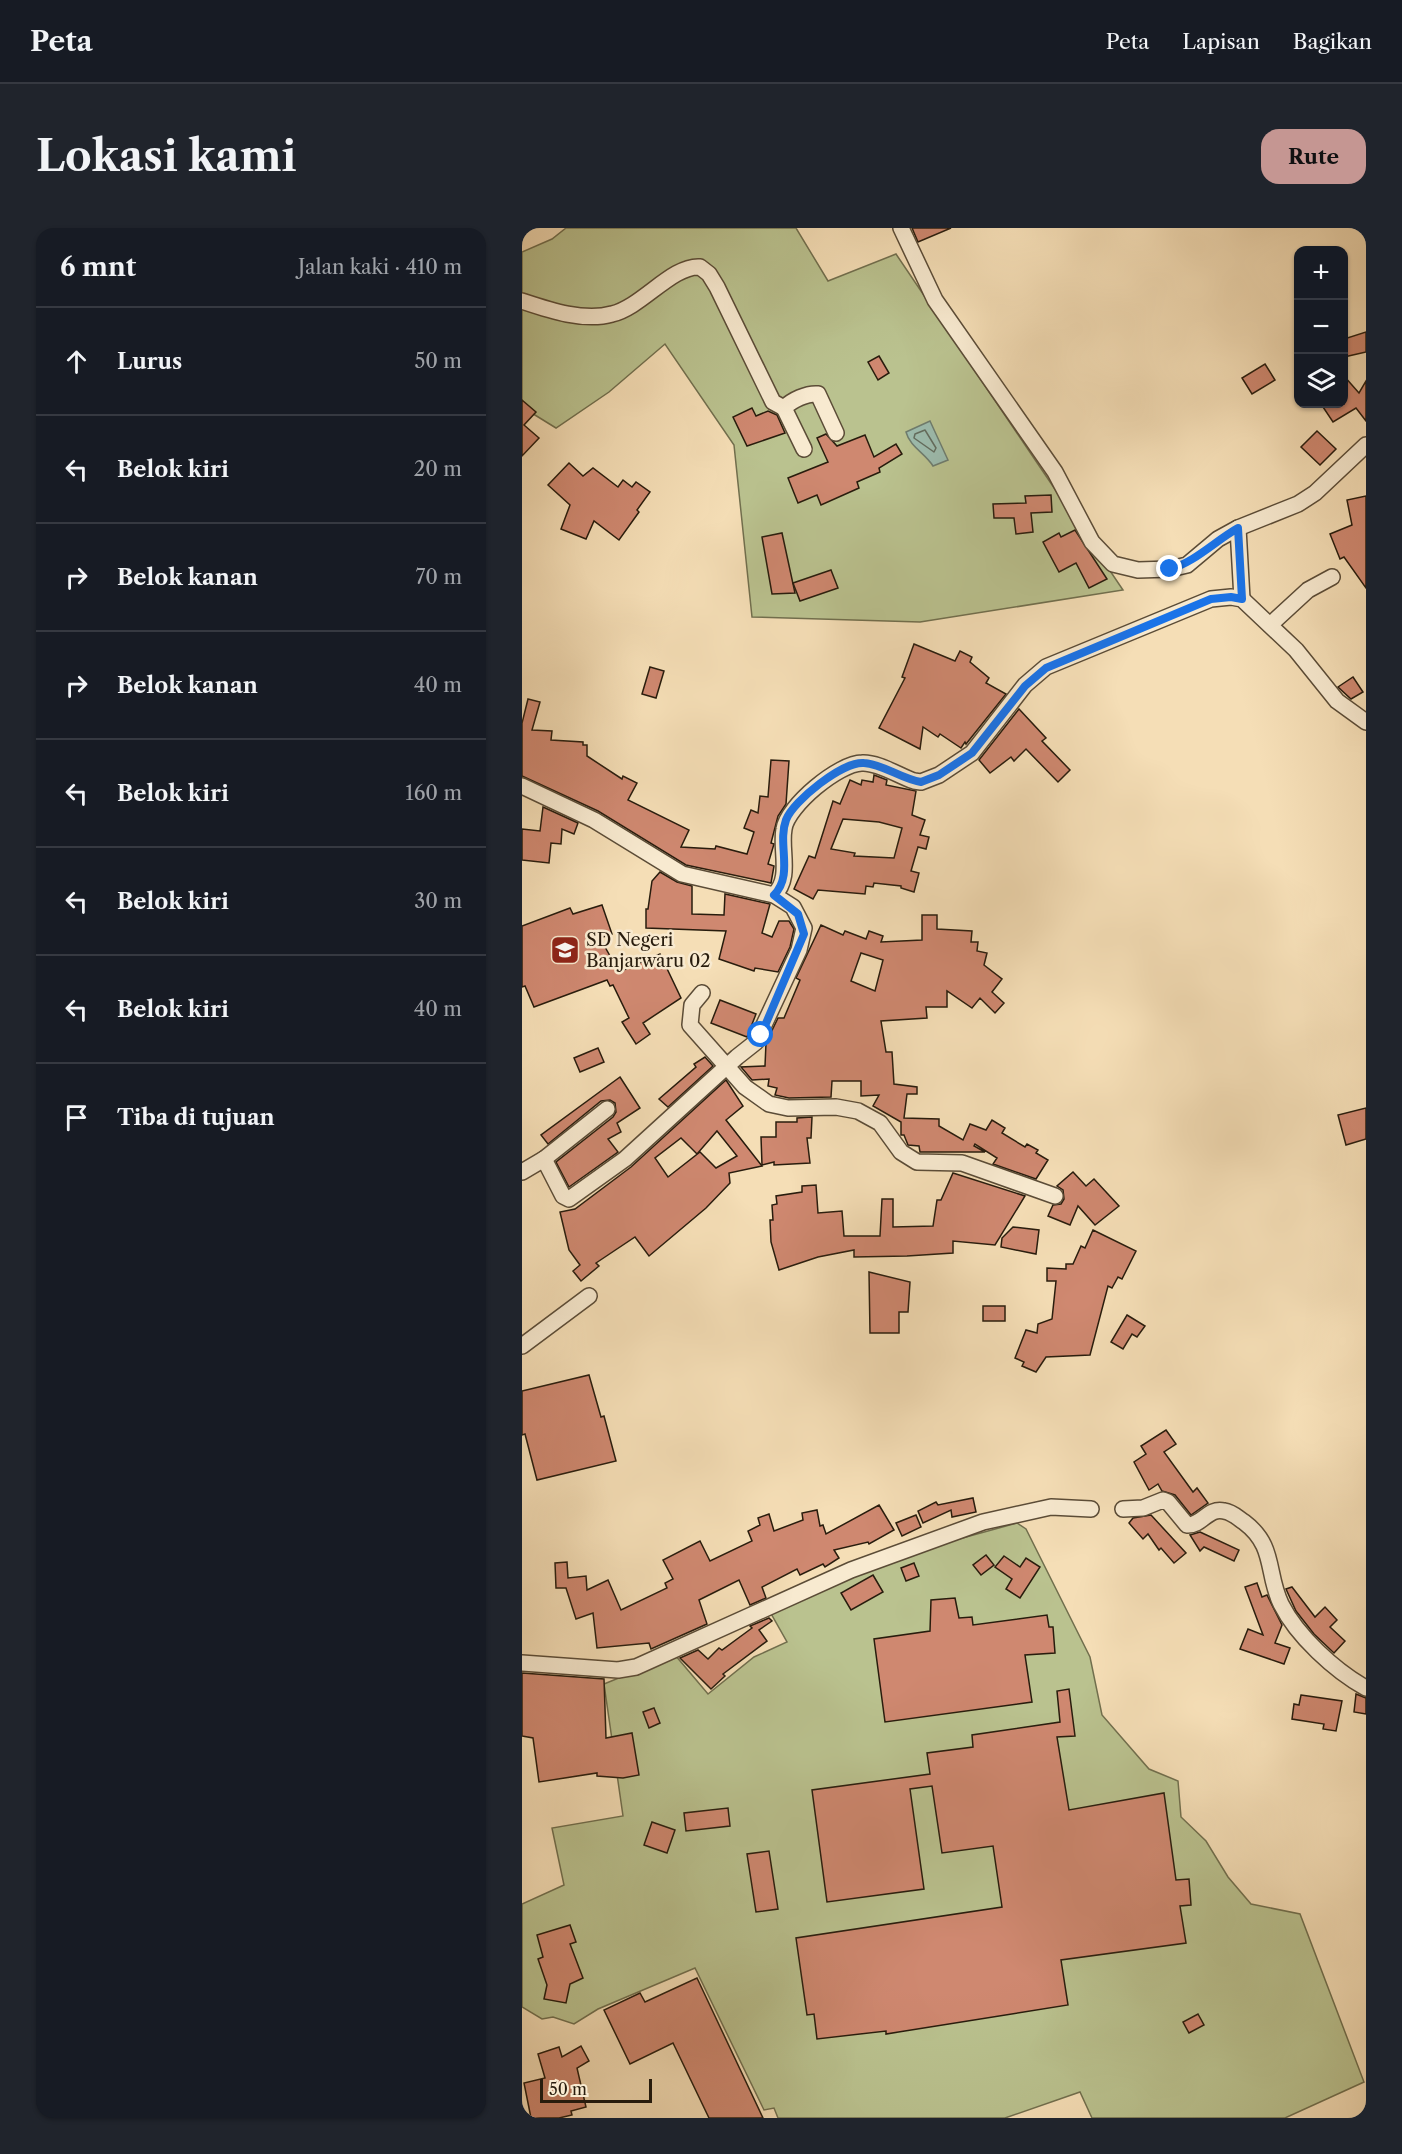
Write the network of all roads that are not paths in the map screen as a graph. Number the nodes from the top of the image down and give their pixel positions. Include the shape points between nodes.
1 (901, 228) edge
2 (522, 301) edge
3 (784, 408) junction
4 (836, 433) dead end
5 (1366, 445) edge
6 (804, 449) dead end
7 (1238, 528) junction
8 (1332, 577) dead end
9 (1242, 599) junction
10 (1270, 625) junction
11 (1366, 722) edge
12 (522, 786) edge
13 (774, 895) junction
14 (702, 993) dead end
15 (726, 1068) junction
16 (607, 1109) dead end
17 (544, 1159) junction
18 (522, 1172) edge
19 (1055, 1196) dead end
20 (589, 1296) dead end
21 (522, 1346) edge
22 (1092, 1509) dead end
23 (1123, 1509) dead end
24 (522, 1663) edge
25 (1366, 1688) edge

1 - 7 street via 934,300 1055,472 1092,542 1113,564 1127,569 1187,565
2 - 3 street via 566,313 613,314 633,305 675,275 700,267 717,287 770,397
3 - 4 street via 818,394
3 - 6 street
5 - 7 street via 1330,482 1299,504
7 - 9 street
8 - 10 street via 1308,590
9 - 10 street
9 - 13 street via 1211,599 1055,662 1025,686 972,753 928,780 914,781 863,762 842,768 786,819 784,871
10 - 11 street via 1296,650 1336,700
12 - 13 street via 594,820 682,874
13 - 15 street via 798,914 804,928 803,941 761,1035
14 - 15 street via 692,1005 690,1025
15 - 17 street via 625,1159 572,1198 563,1196
15 - 19 street via 769,1104 788,1108 846,1108 869,1116 885,1128 901,1152 916,1162 962,1163
16 - 17 street
17 - 18 street
20 - 21 street
22 - 24 street via 1030,1510 900,1551 774,1603 636,1667 618,1670
23 - 25 street via 1143,1508 1163,1500 1187,1525 1219,1510 1241,1520 1264,1544 1280,1604 1294,1624

